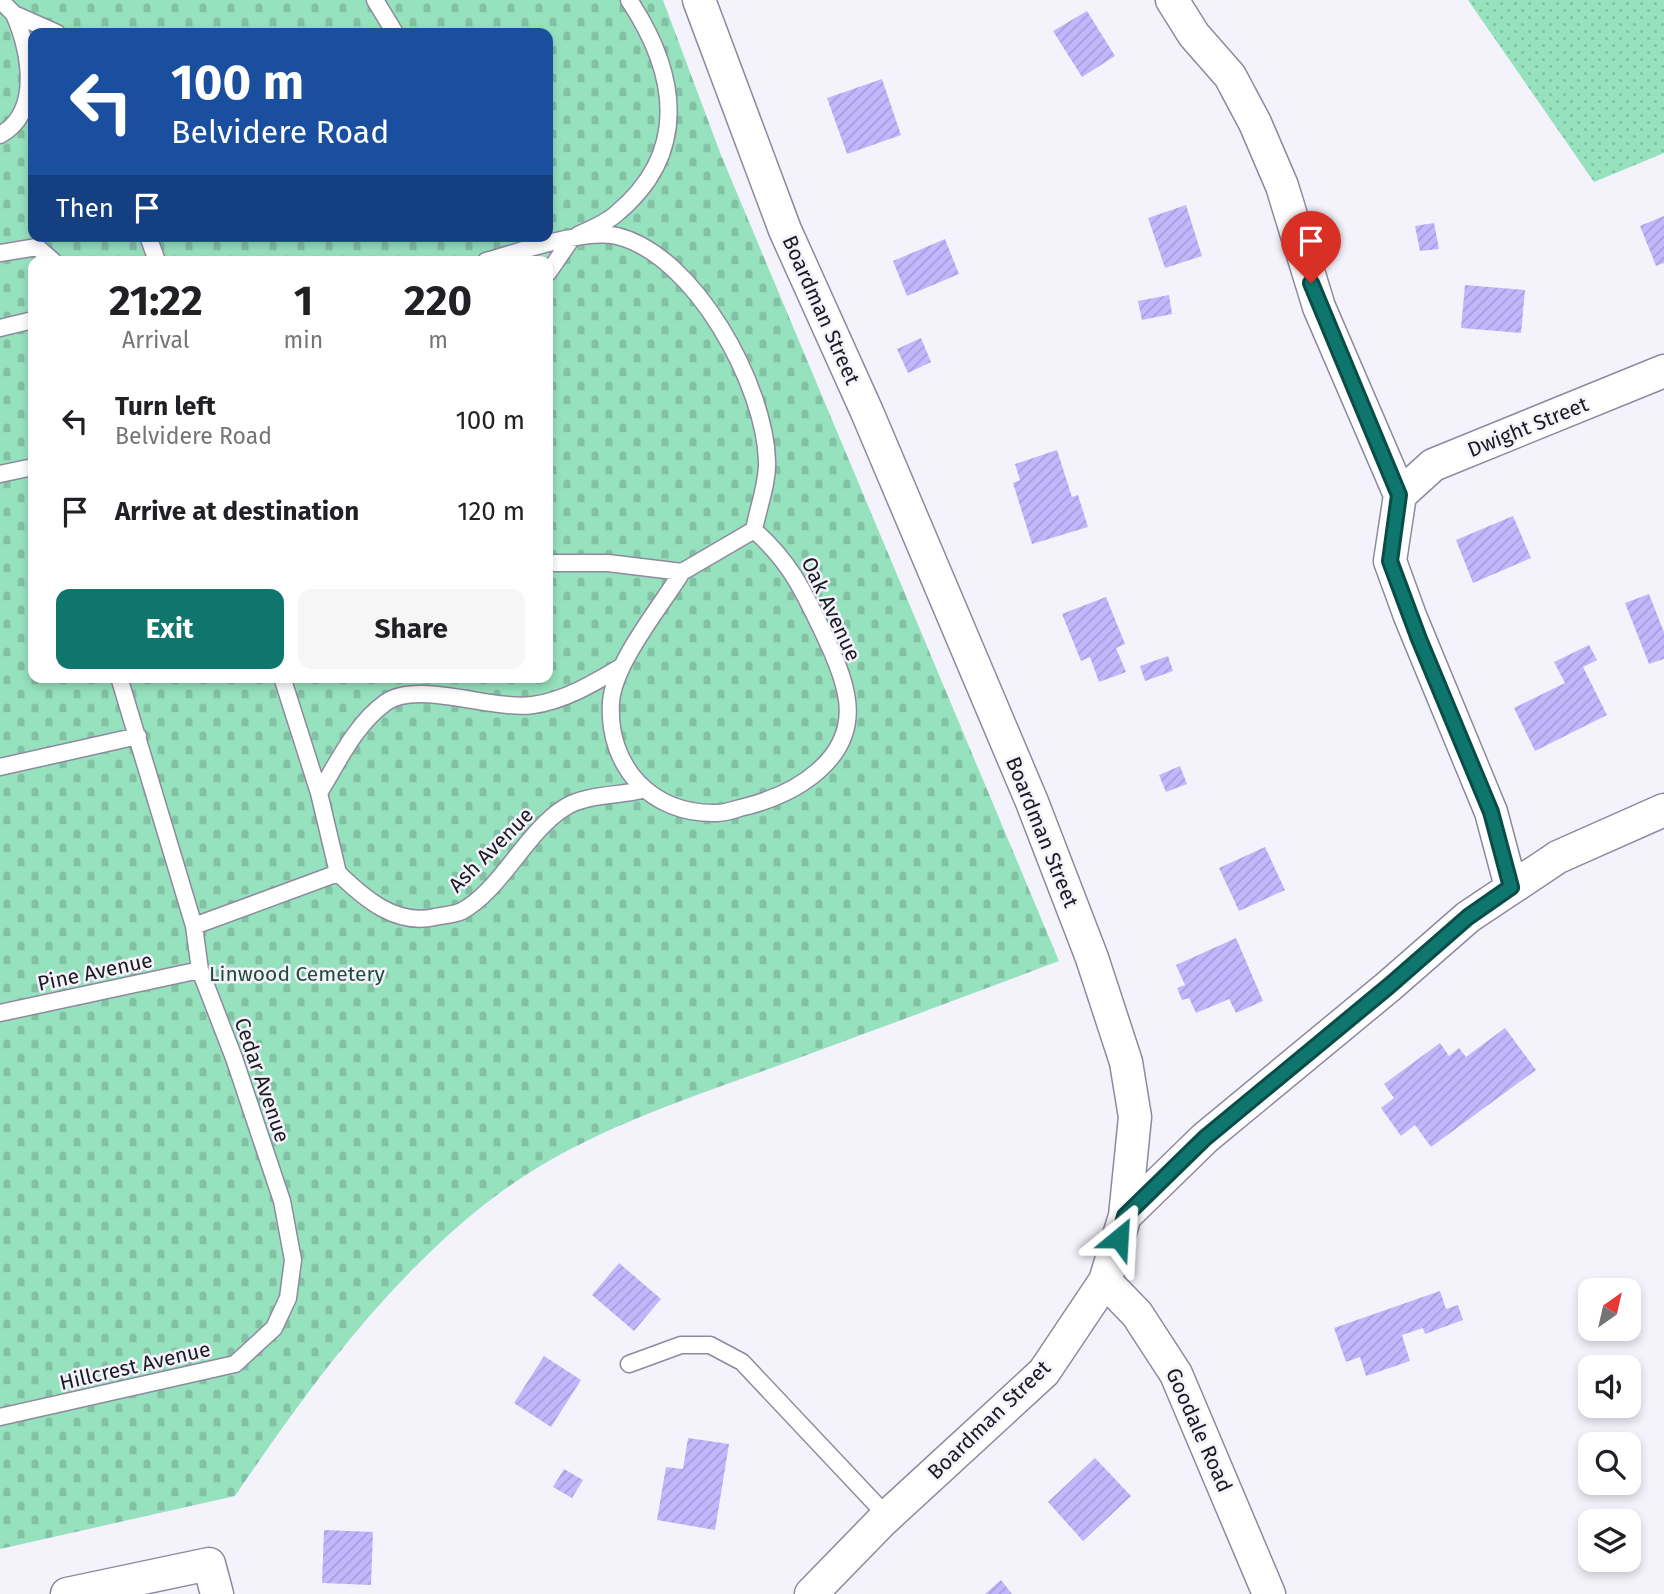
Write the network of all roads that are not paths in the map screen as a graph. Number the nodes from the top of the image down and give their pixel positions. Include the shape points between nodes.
1 (0, 0) edge
2 (375, 0) edge
3 (629, 0) edge
4 (699, 0) edge
5 (1172, 0) edge
6 (14, 14) junction
7 (46, 28) edge
8 (392, 28) edge
9 (28, 60) edge
10 (28, 85) edge
11 (0, 135) edge
12 (553, 235) edge
13 (572, 238) junction
14 (0, 253) edge
15 (47, 256) edge
16 (505, 256) edge
17 (553, 266) edge
18 (28, 321) edge
19 (0, 328) edge
20 (1664, 371) edge
21 (28, 468) edge
22 (0, 474) edge
23 (1399, 495) junction
24 (754, 530) junction
25 (553, 563) edge
26 (682, 572) junction
27 (621, 667) junction
28 (121, 683) edge
29 (284, 683) edge
30 (138, 736) junction
31 (0, 767) edge
32 (642, 790) junction
33 (319, 793) junction
34 (1664, 810) edge
35 (338, 873) junction
36 (1511, 887) junction
37 (194, 926) junction
38 (200, 970) junction
39 (0, 1013) edge
40 (1125, 1216) junction
41 (1105, 1280) junction
42 (288, 1298) joint
43 (629, 1364) dead end
44 (0, 1417) edge
45 (887, 1516) junction
46 (1261, 1591) edge
47 (67, 1594) edge
48 (217, 1594) edge
49 (811, 1594) edge

1 - 6 lane
2 - 8 lane
3 - 13 lane via 649,30 665,72 670,121 662,159 641,191 614,216
4 - 40 street, Boardman Street via 785,230 1032,802 1092,958 1126,1062 1135,1117
5 - 23 street via 1194,35 1230,76 1255,123 1282,186 1319,307
6 - 7 lane
6 - 9 lane
10 - 11 lane via 21,112
12 - 13 lane
13 - 16 lane
13 - 17 lane
13 - 24 lane via 615,235 637,243 683,277 704,303 735,356 758,412 768,462
14 - 15 lane via 37,247
18 - 19 lane
20 - 23 street, Dwight Street via 1433,466
21 - 22 lane
23 - 36 street via 1390,561 1491,812
24 - 26 lane
24 - 32 lane, Oak Avenue via 781,553 831,649 847,700 838,748 822,770 803,783 763,802 718,813 685,810
25 - 26 lane
26 - 27 lane
27 - 32 lane via 611,701 614,739 623,766
27 - 33 lane via 589,685 533,705 494,705 411,694 387,701 351,740
28 - 30 lane, Cedar Avenue
29 - 33 lane
30 - 31 lane
30 - 37 lane, Cedar Avenue
32 - 35 lane, Ash Avenue via 564,808 491,886 461,911 404,919 362,897
33 - 35 lane
34 - 36 street via 1558,857
35 - 37 lane
36 - 40 street via 1468,917 1205,1138
37 - 38 lane, Cedar Avenue
38 - 39 lane, Pine Avenue
38 - 42 lane, Cedar Avenue via 282,1201 293,1260
40 - 41 street, Boardman Street
41 - 45 street, Boardman Street via 1044,1371
41 - 46 street, Goodale Road via 1138,1314 1176,1374
42 - 44 lane, Hillcrest Avenue via 274,1328 235,1364
43 - 45 lane via 681,1345 710,1345 742,1362
45 - 49 street, Boardman Street
47 - 48 street via 209,1564

